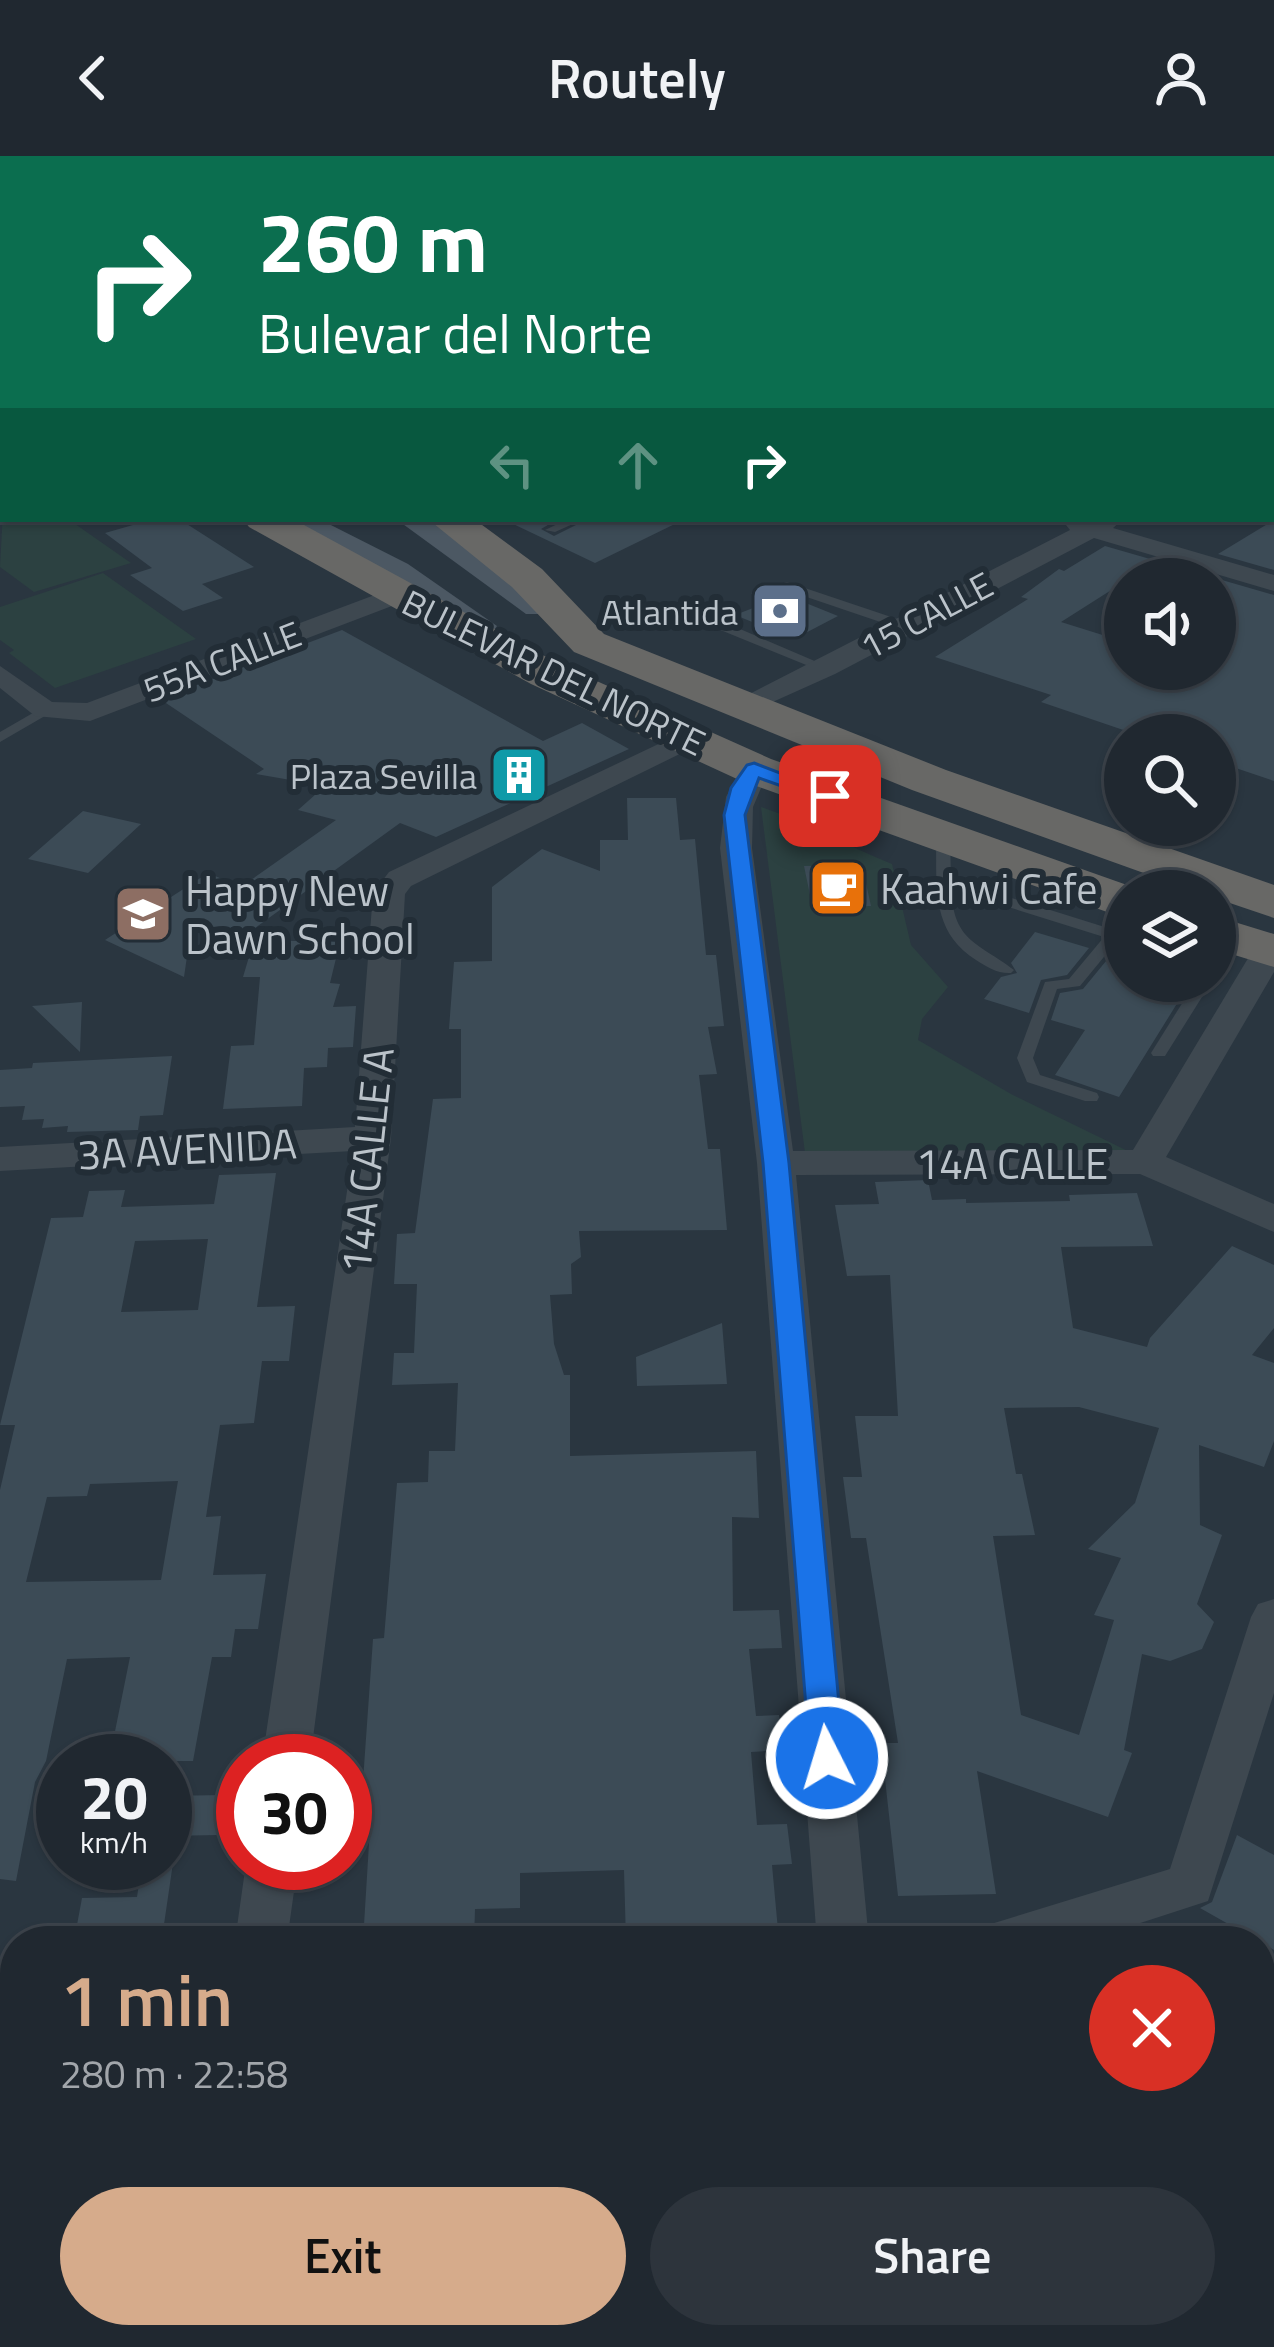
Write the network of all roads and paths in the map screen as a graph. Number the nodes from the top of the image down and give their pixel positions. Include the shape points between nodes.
1 (268, 522) edge
2 (299, 522) edge
3 (418, 522) edge
4 (452, 522) edge
5 (571, 522) edge
6 (1101, 524) edge
7 (551, 530) dead end
8 (1274, 583) edge
9 (757, 592) dead end
10 (396, 596) junction
11 (733, 605) dead end
12 (905, 626) junction
13 (589, 643) junction
14 (825, 668) junction
15 (0, 674) edge
16 (547, 675) junction
17 (740, 706) junction
18 (45, 710) junction
19 (1, 736) edge
20 (688, 739) junction
21 (754, 769) junction
22 (944, 860) junction
23 (1104, 918) edge
24 (1253, 928) edge
25 (1104, 947) edge
26 (1006, 970) dead end
27 (1191, 1002) edge
28 (1159, 1053) dead end
29 (1091, 1097) dead end
30 (373, 1138) junction
31 (1145, 1162) junction
32 (776, 1163) junction
33 (2, 1164) edge
34 (1274, 1219) edge
35 (1274, 1617) edge
36 (290, 1734) edge
37 (268, 1890) edge
38 (263, 1926) edge
39 (842, 1926) edge
40 (1058, 1926) edge

1 - 10 highway, BULEVAR DEL NORTE
2 - 16 main road via 395,572
3 - 13 main road
4 - 13 highway, BULEVAR DEL NORTE via 527,578
5 - 7 lane
6 - 8 street
6 - 12 street, 15 CALLE
9 - 12 lane via 787,586
10 - 16 highway, BULEVAR DEL NORTE
10 - 18 street, 55A CALLE via 89,712
11 - 14 lane via 716,618 722,626
12 - 14 street, 15 CALLE
13 - 17 highway, BULEVAR DEL NORTE
14 - 17 street, 15 CALLE
15 - 18 street
16 - 20 highway, BULEVAR DEL NORTE
17 - 24 highway, BULEVAR DEL NORTE via 1082,834
18 - 19 lane
20 - 21 highway, BULEVAR DEL NORTE
20 - 30 street, 14A CALLE A via 400,879 389,892
21 - 22 highway, BULEVAR DEL NORTE
21 - 32 street via 735,815 736,848
22 - 23 highway, BULEVAR DEL NORTE
22 - 26 lane via 946,925 970,953
24 - 31 street, 14A CALLE
25 - 29 lane via 1075,983 1051,986 1025,1058 1033,1078
27 - 28 lane
30 - 33 street, 3A AVENIDA
30 - 36 street, 14A CALLE A
31 - 32 street, 14A CALLE
31 - 34 street
32 - 39 street
35 - 40 street via 1190,1885
37 - 38 street

